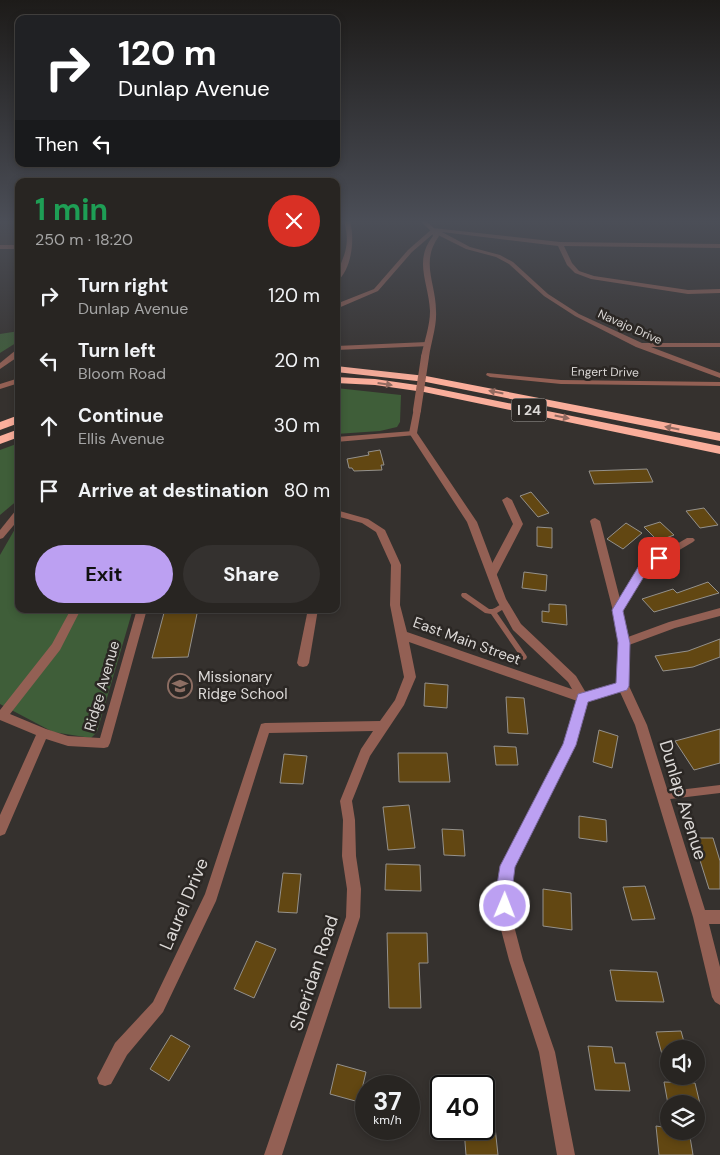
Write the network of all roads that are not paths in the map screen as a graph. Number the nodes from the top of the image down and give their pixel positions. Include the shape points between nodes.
1 (389, 275) edge
2 (428, 275) edge
3 (524, 275) edge
4 (585, 275) edge
5 (720, 291) edge
6 (340, 305) edge
7 (427, 344) junction
8 (640, 345) junction
9 (720, 345) edge
10 (340, 348) edge
11 (15, 355) edge
12 (0, 367) edge
13 (340, 369) edge
14 (490, 374) dead end
15 (720, 376) edge
16 (340, 380) edge
17 (15, 381) edge
18 (720, 384) edge
19 (0, 387) edge
20 (15, 420) edge
21 (0, 426) edge
22 (413, 433) junction
23 (15, 434) edge
24 (720, 438) edge
25 (0, 440) edge
26 (340, 440) edge
27 (720, 450) edge
28 (507, 500) dead end
29 (340, 514) edge
30 (15, 517) edge
31 (595, 521) dead end
32 (0, 536) edge
33 (690, 540) dead end
34 (492, 573) junction
35 (464, 595) dead end
36 (505, 605) junction
37 (618, 610) junction
38 (493, 612) junction
39 (720, 612) edge
40 (74, 613) edge
41 (141, 613) edge
42 (312, 613) edge
43 (402, 635) junction
44 (624, 643) junction
45 (524, 657) dead end
46 (303, 663) dead end
47 (623, 686) junction
48 (583, 698) junction
49 (2, 715) edge
50 (384, 726) junction
51 (43, 733) junction
52 (720, 789) edge
53 (662, 796) junction
54 (0, 830) edge
55 (700, 917) junction
56 (720, 917) edge
57 (720, 996) edge
58 (105, 1078) dead end
59 (274, 1155) edge
60 (566, 1155) edge

1 - 6 street via 376,290
2 - 7 street via 433,311
3 - 8 street, Navajo Drive via 561,306
4 - 5 street via 688,292
7 - 10 street
7 - 22 street, bridge
8 - 9 street
8 - 15 street, Navajo Drive
11 - 12 street
24 -> 13 highway, I 24 via 426,378
14 - 18 street, Engert Drive via 561,382
16 -> 27 highway, I 24 via 424,389
17 - 19 street
20 - 21 highway
22 - 26 street
22 - 34 street via 472,522
23 - 25 highway
28 - 34 street via 518,524
29 - 43 street, East Main Street via 365,521 380,530 388,543 396,565 395,605
30 - 32 street
31 - 37 street
33 - 37 street via 644,567
34 - 36 street
35 - 38 lane
36 - 38 lane
36 - 48 street via 517,627 572,679
37 - 44 street
38 - 45 lane
39 - 44 street
40 - 49 street, Ridge Avenue via 56,647
41 - 51 street, Ridge Avenue via 104,743 68,741
42 - 46 street
43 - 48 street, East Main Street
43 - 50 street, Sheridan Road via 410,677 400,702
44 - 47 street
47 - 48 street
47 - 53 street, Dunlap Avenue via 641,725
48 - 60 street via 570,745 507,866 504,891 506,922 547,1052
49 - 51 street, Ridge Avenue
50 - 58 street, Laurel Drive via 265,728 211,896 158,1007 121,1049
50 - 59 street, Sheridan Road via 365,753 346,801 354,889 353,918
51 - 54 street
52 - 53 lane
53 - 55 street, Dunlap Avenue
55 - 56 street
55 - 57 street, Dunlap Avenue

